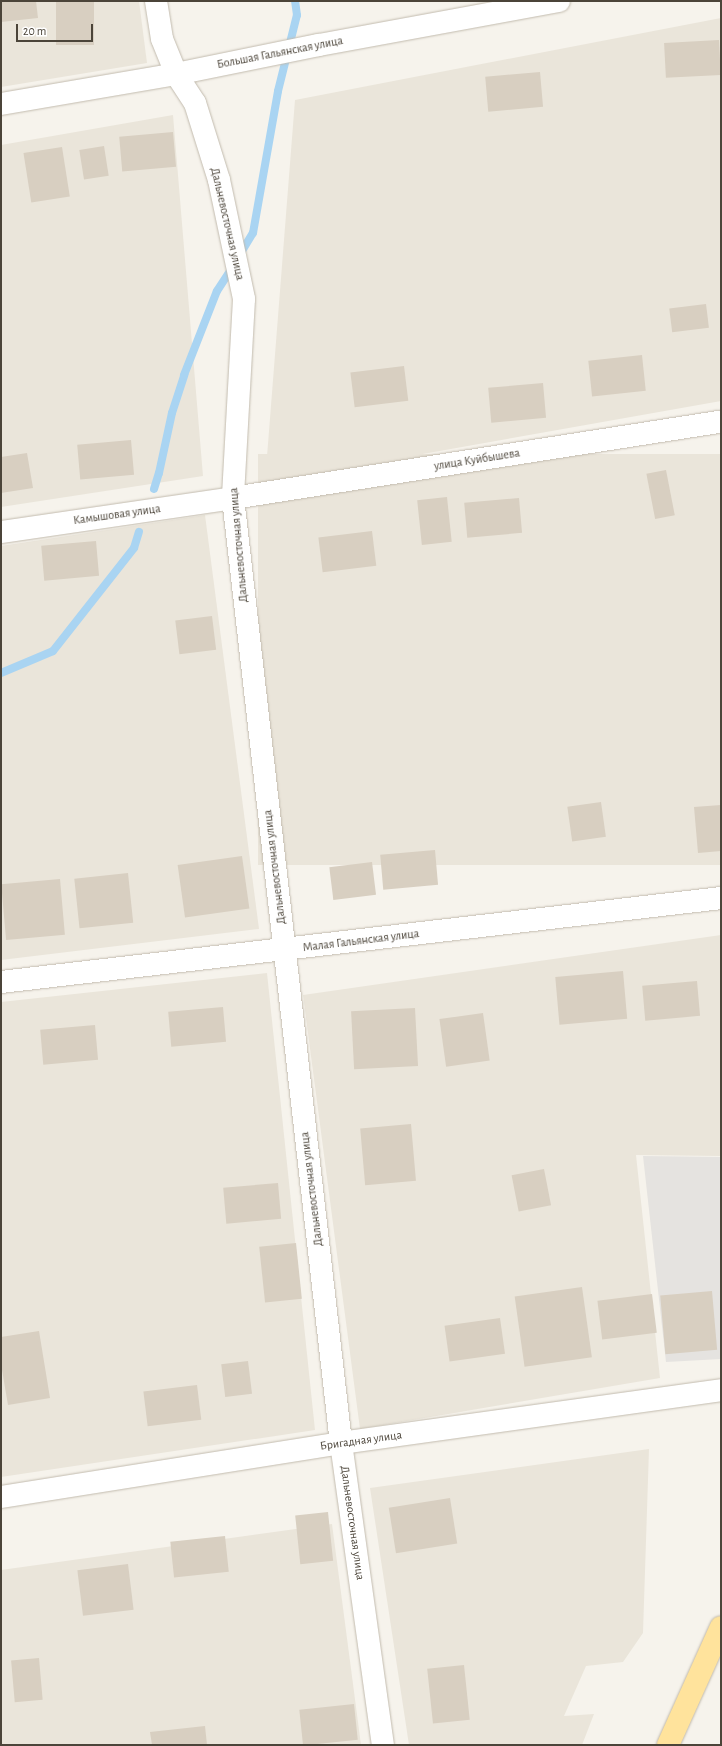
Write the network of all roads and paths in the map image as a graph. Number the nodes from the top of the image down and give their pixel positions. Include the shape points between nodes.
1 (156, 1) edge
2 (559, 1) edge
3 (176, 74) junction
4 (1, 104) edge
5 (721, 422) edge
6 (232, 498) junction
7 (1, 532) edge
8 (721, 898) edge
9 (284, 950) junction
10 (1, 982) edge
11 (721, 1390) edge
12 (341, 1443) junction
13 (1, 1498) edge
14 (721, 1627) edge
15 (383, 1745) edge
16 (668, 1745) edge

1 - 3 street, Дальневосточная улица via 162,39
2 - 3 street, Большая Гальянская улица
3 - 4 street, Большая Гальянская улица
3 - 6 street, Дальневосточная улица via 195,103 219,180 244,299
5 - 6 street, улица Куйбышева
6 - 7 street, Камышовая улица
6 - 9 street, Дальневосточная улица
8 - 9 street, Малая Гальянская улица
9 - 10 street, Малая Гальянская улица
9 - 12 street, Дальневосточная улица
11 - 12 street, Бригадная улица
12 - 13 street, Бригадная улица
12 - 15 street, Дальневосточная улица
14 - 16 main road

